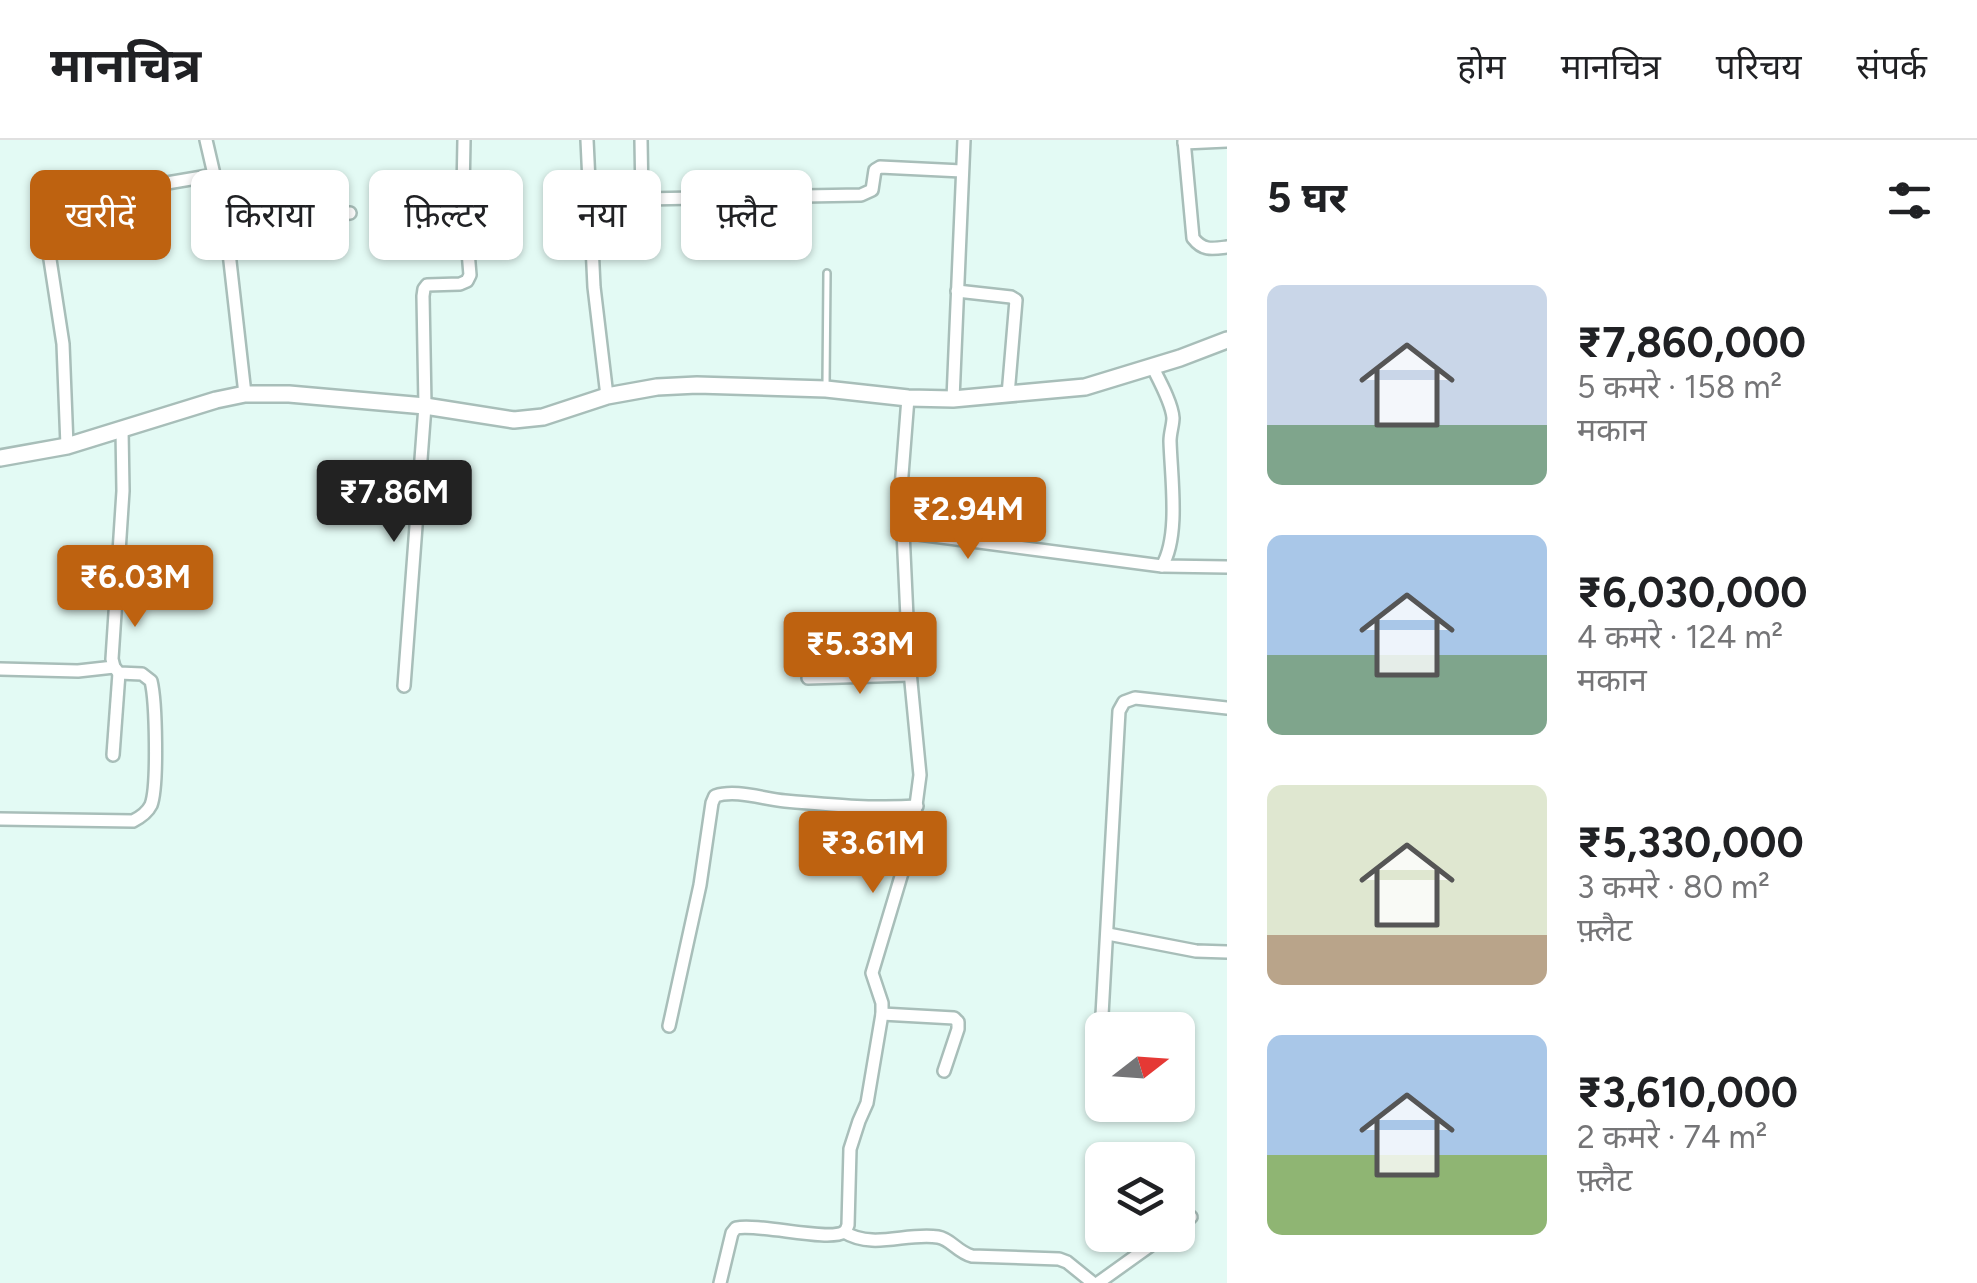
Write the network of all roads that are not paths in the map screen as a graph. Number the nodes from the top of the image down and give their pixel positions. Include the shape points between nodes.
1 (206, 140) edge
2 (464, 140) edge
3 (587, 140) edge
4 (641, 140) edge
5 (964, 140) edge
6 (1227, 141) edge
7 (1184, 142) edge
8 (213, 170) edge
9 (588, 170) edge
10 (642, 170) edge
11 (962, 171) junction
12 (661, 199) edge
13 (1227, 247) edge
14 (51, 260) edge
15 (230, 260) edge
16 (593, 260) edge
17 (827, 273) dead end
18 (958, 291) junction
19 (1227, 340) edge
20 (1152, 366) junction
21 (826, 389) junction
22 (245, 394) junction
23 (1008, 395) junction
24 (608, 396) junction
25 (908, 398) junction
26 (953, 399) junction
27 (425, 406) junction
28 (122, 430) junction
29 (67, 446) junction
30 (0, 458) edge
31 (903, 532) junction
32 (1162, 566) junction
33 (1227, 567) edge
34 (0, 669) edge
35 (117, 670) junction
36 (910, 675) junction
37 (808, 678) dead end
38 (404, 686) dead end
39 (1227, 708) edge
40 (114, 756) dead end
41 (918, 806) junction
42 (0, 819) edge
43 (1108, 934) junction
44 (1227, 952) edge
45 (1102, 1012) edge
46 (882, 1014) junction
47 (669, 1026) dead end
48 (944, 1071) dead end
49 (844, 1232) junction
50 (1141, 1252) edge
51 (720, 1283) edge
52 (1096, 1283) edge

1 - 8 street
2 - 27 street via 470,274 460,284 424,289
3 - 9 street
4 - 10 street
5 - 11 street
6 - 7 street
7 - 13 street via 1193,238 1207,249
11 - 12 street via 880,168 872,190 861,195
11 - 18 street
14 - 29 street via 64,344
15 - 22 street
16 - 24 street
17 - 21 lane
18 - 23 street via 1016,300
18 - 26 street
19 - 20 street
20 - 23 street via 1085,387
20 - 32 street via 1173,418 1170,548
21 - 24 street via 697,385
21 - 25 street
22 - 27 street
22 - 28 street
23 - 26 street
24 - 27 street via 514,420
25 - 26 street
25 - 31 street
27 - 38 street
28 - 29 street
28 - 35 street via 112,660
29 - 30 street
31 - 32 street
31 - 36 street
32 - 33 street
34 - 35 street
35 - 40 street
35 - 42 street via 142,674 153,688 154,784 144,815
36 - 37 street
36 - 41 street
39 - 43 street via 1124,702
41 - 46 street via 872,973
41 - 47 street via 715,796
43 - 44 street
43 - 45 street
46 - 48 street via 954,1018 958,1029
46 - 49 street via 868,1103 850,1149
49 - 51 street via 736,1228
49 - 52 street via 875,1241 937,1237 972,1256 1059,1259
50 - 52 street

